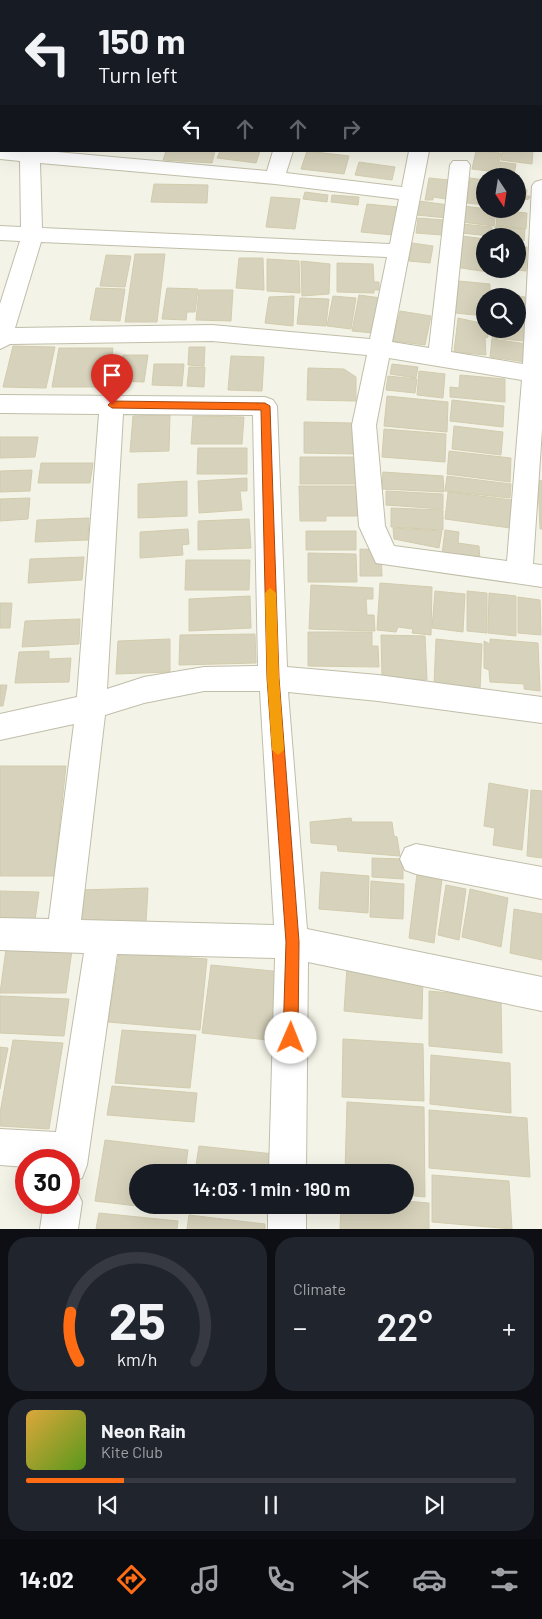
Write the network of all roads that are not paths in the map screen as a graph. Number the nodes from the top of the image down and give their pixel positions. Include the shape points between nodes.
1 (283, 152) edge
2 (419, 152) edge
3 (0, 153) edge
4 (31, 153) edge
5 (153, 159) edge
6 (460, 165) dead end
7 (275, 178) junction
8 (542, 186) edge
9 (410, 194) junction
10 (0, 232) edge
11 (32, 234) junction
12 (399, 251) junction
13 (0, 338) edge
14 (380, 348) junction
15 (439, 357) junction
16 (538, 374) edge
17 (0, 404) edge
18 (112, 405) junction
19 (530, 575) edge
20 (273, 678) junction
21 (91, 707) junction
22 (542, 710) edge
23 (0, 727) edge
24 (416, 859) dead end
25 (542, 882) edge
26 (0, 934) edge
27 (63, 936) junction
28 (103, 937) junction
29 (292, 942) junction
30 (542, 994) edge
31 (0, 1147) edge
32 (15, 1149) edge
33 (71, 1149) edge
34 (288, 1164) edge
35 (61, 1214) edge
36 (288, 1214) edge
37 (59, 1229) edge
38 (287, 1229) edge

1 - 7 street
2 - 9 street
3 - 4 street
4 - 5 street
4 - 11 street
5 - 7 street
6 - 15 street
7 - 9 street
8 - 16 street
9 - 12 street
10 - 11 street
11 - 12 street
11 - 13 street
12 - 14 street
13 - 14 street via 212,334
14 - 15 street
14 - 19 street via 364,425 372,526 385,555
15 - 16 street
16 - 19 street
17 - 18 street
18 - 20 street via 265,406
18 - 21 street
20 - 21 street via 204,679 144,690
20 - 22 street
20 - 29 street
21 - 23 street
21 - 27 street
24 - 25 street
26 - 27 street
27 - 28 street
28 - 29 street
28 - 33 street
29 - 30 street
29 - 34 street
31 - 32 street
35 - 37 street
36 - 38 street

